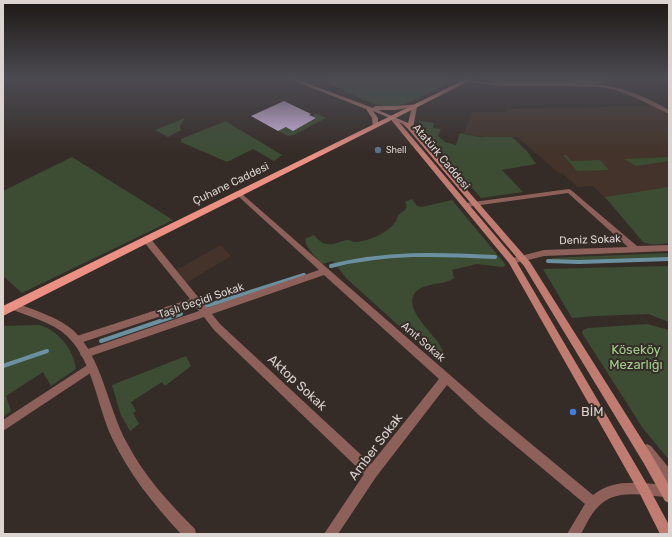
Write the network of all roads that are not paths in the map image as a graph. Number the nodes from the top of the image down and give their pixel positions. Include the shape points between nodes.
1 (357, 104) edge
2 (420, 104) edge
3 (654, 104) edge
4 (416, 106) junction
5 (368, 108) junction
6 (669, 112) edge
7 (393, 118) junction
8 (375, 126) junction
9 (410, 128) junction
10 (240, 195) junction
11 (476, 204) junction
12 (466, 205) junction
13 (147, 240) junction
14 (669, 248) edge
15 (636, 250) junction
16 (523, 258) junction
17 (512, 261) junction
18 (326, 271) junction
19 (195, 301) junction
20 (8, 308) edge
21 (204, 312) junction
22 (77, 340) junction
23 (85, 354) junction
24 (92, 367) junction
25 (446, 378) junction
26 (3, 426) edge
27 (630, 430) junction
28 (372, 473) junction
29 (669, 477) edge
30 (644, 490) junction
31 (667, 494) edge
32 (593, 503) junction
33 (190, 534) edge
34 (330, 534) edge
35 (573, 534) edge
36 (667, 534) edge

1 - 5 main road
2 - 4 main road, Çuhane Caddesi
3 - 6 street
4 - 5 main road
4 - 7 main road, Çuhane Caddesi
4 - 9 main road
5 - 7 main road
5 - 8 main road via 375,118
7 - 8 main road, Çuhane Caddesi
7 - 9 main road, Atatürk Caddesi
7 - 12 main road, Atatürk Caddesi
8 - 10 main road, Çuhane Caddesi
9 - 11 main road, Atatürk Caddesi
10 - 13 main road, Çuhane Caddesi
10 - 18 street, Anıt Sokak
11 - 12 street
11 - 15 street via 569,191
11 - 16 main road, Atatürk Caddesi
12 - 17 main road, Atatürk Caddesi
13 - 19 street, Aktop Sokak
13 - 20 main road, Çuhane Caddesi
14 - 15 street, Deniz Sokak
15 - 16 street, Deniz Sokak via 544,253
16 - 17 street, Deniz Sokak
16 - 27 main road, Atatürk Caddesi
17 - 30 main road, Atatürk Caddesi
18 - 21 street, Taşlı Geçidi Sokak
18 - 25 street, Anıt Sokak
19 - 21 street, Aktop Sokak
19 - 22 street
20 - 22 street via 65,329
21 - 23 street, Taşlı Geçidi Sokak
21 - 28 street, Aktop Sokak
22 - 23 street
23 - 24 street
24 - 26 street
24 - 33 street via 116,434 137,473
25 - 28 street, Amber Sokak
25 - 32 street, Anıt Sokak
27 - 29 street
27 - 31 main road, Atatürk Caddesi
28 - 34 street, Amber Sokak
30 - 31 street
30 - 32 street via 630,488 611,491
30 - 36 main road, Atatürk Caddesi
32 - 35 street

